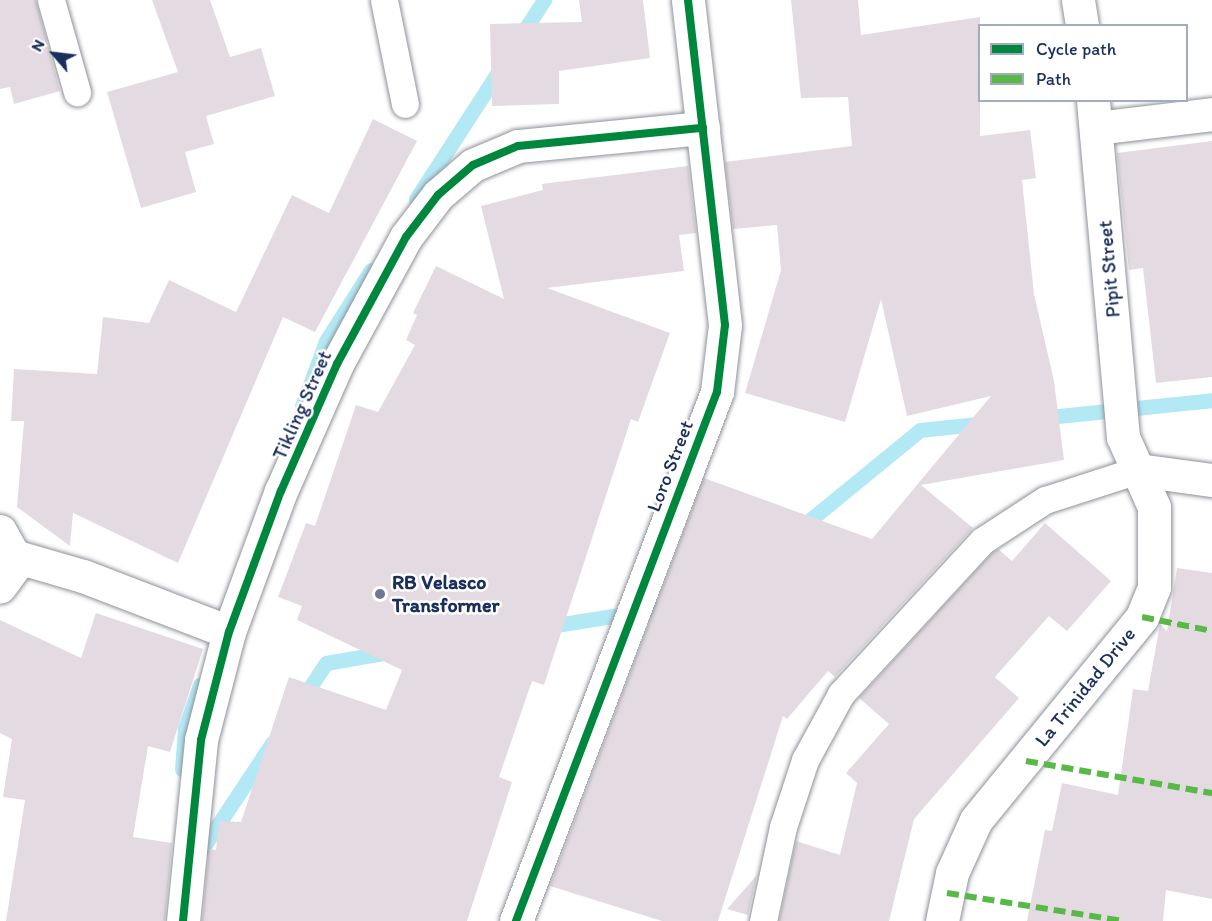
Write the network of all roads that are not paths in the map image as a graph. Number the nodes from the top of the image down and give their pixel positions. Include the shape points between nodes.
1 (51, 0) edge
2 (384, 0) edge
3 (688, 0) edge
4 (1078, 0) edge
5 (1082, 24) edge
6 (77, 92) dead end
7 (405, 104) dead end
8 (1095, 114) edge
9 (1212, 114) edge
10 (703, 128) junction
11 (1123, 437) joint
12 (1138, 470) junction
13 (1212, 480) edge
14 (6, 563) edge
15 (226, 642) junction
16 (183, 921) edge
17 (516, 921) edge
18 (763, 921) edge
19 (942, 921) edge

1 - 6 lane
2 - 7 lane
3 - 10 street, Loro Street
4 - 5 street
8 - 9 street
8 - 11 street, Pipit Street
10 - 15 street, Tikling Street via 518,146 472,165 438,195 406,237 338,364 281,491
10 - 17 street, Loro Street via 725,326 717,392
11 - 12 street, La Trinidad Drive
12 - 13 street
12 - 18 lane via 1045,500 982,541 841,694 804,760 783,827
12 - 19 street, La Trinidad Drive via 1154,507 1154,587 1142,617 976,820 952,873
14 - 15 street
15 - 16 street, Tikling Street via 201,740

